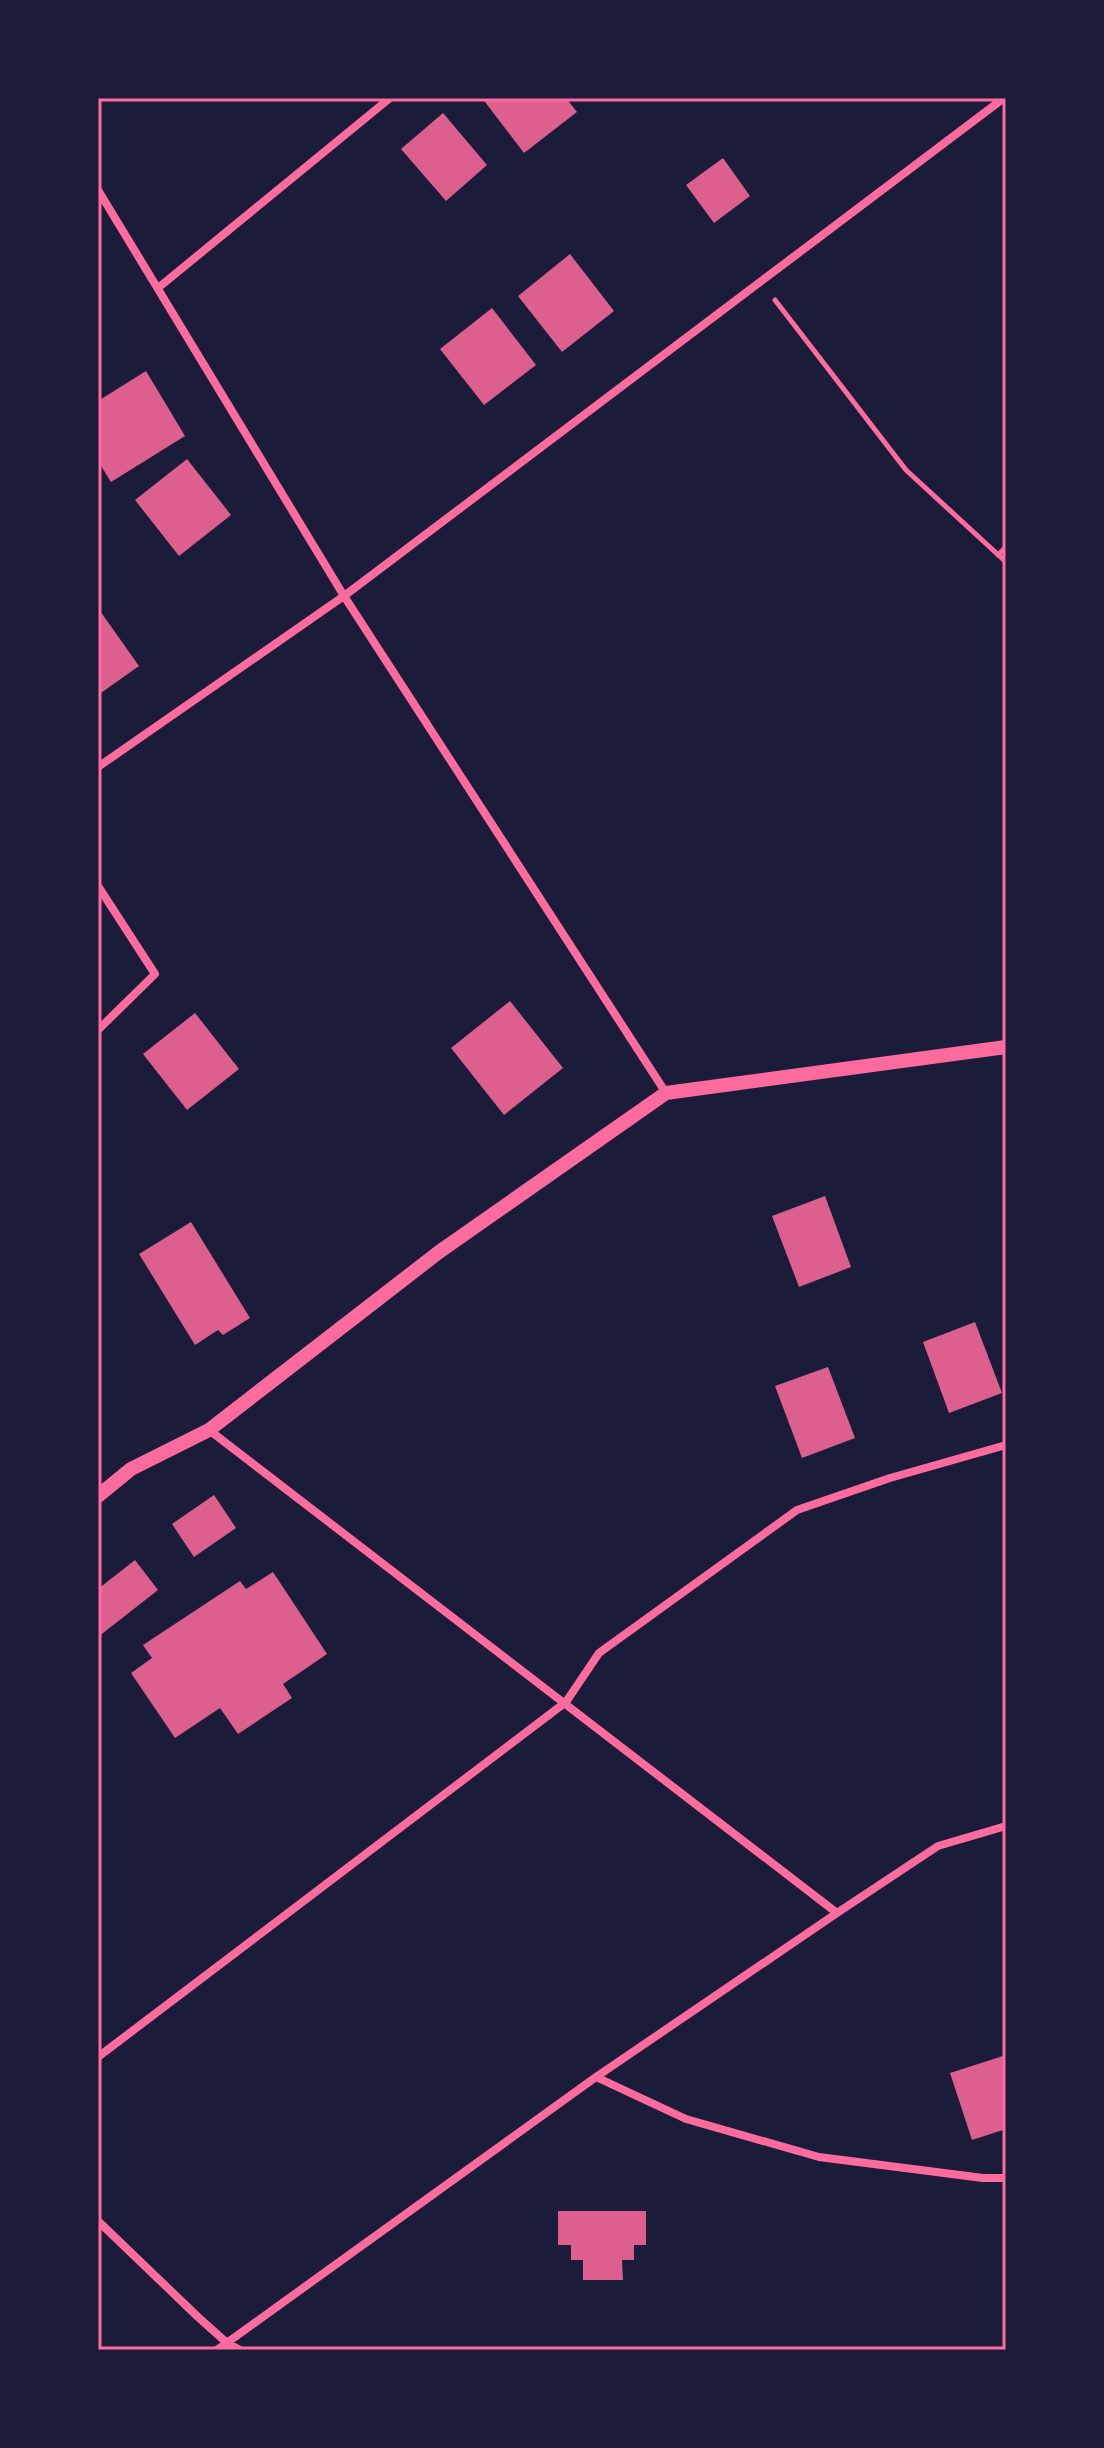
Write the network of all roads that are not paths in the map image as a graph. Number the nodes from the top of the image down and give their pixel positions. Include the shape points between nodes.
1 (390, 98) edge
2 (1004, 98) edge
3 (98, 190) edge
4 (158, 288) junction
5 (344, 596) junction
6 (98, 767) edge
7 (98, 886) edge
8 (98, 1030) edge
9 (1006, 1047) edge
10 (666, 1093) junction
11 (209, 1430) junction
12 (1006, 1445) edge
13 (98, 1496) edge
14 (566, 1702) junction
15 (1006, 1826) edge
16 (837, 1913) junction
17 (98, 2057) edge
18 (596, 2077) junction
19 (1006, 2178) edge
20 (98, 2221) edge
21 (227, 2343) junction
22 (217, 2350) edge
23 (240, 2350) edge

1 - 4 street
2 - 5 street
3 - 4 street
4 - 5 street
5 - 6 street
5 - 10 street
7 - 8 street via 155,974
9 - 10 street
10 - 11 street via 439,1252
11 - 13 street via 131,1469
11 - 14 street
12 - 14 street via 797,1510 599,1653
14 - 16 street
14 - 17 street
15 - 16 street via 938,1846
16 - 18 street
18 - 19 street via 686,2119 819,2157
18 - 21 street
20 - 21 street
21 - 22 street
21 - 23 street

